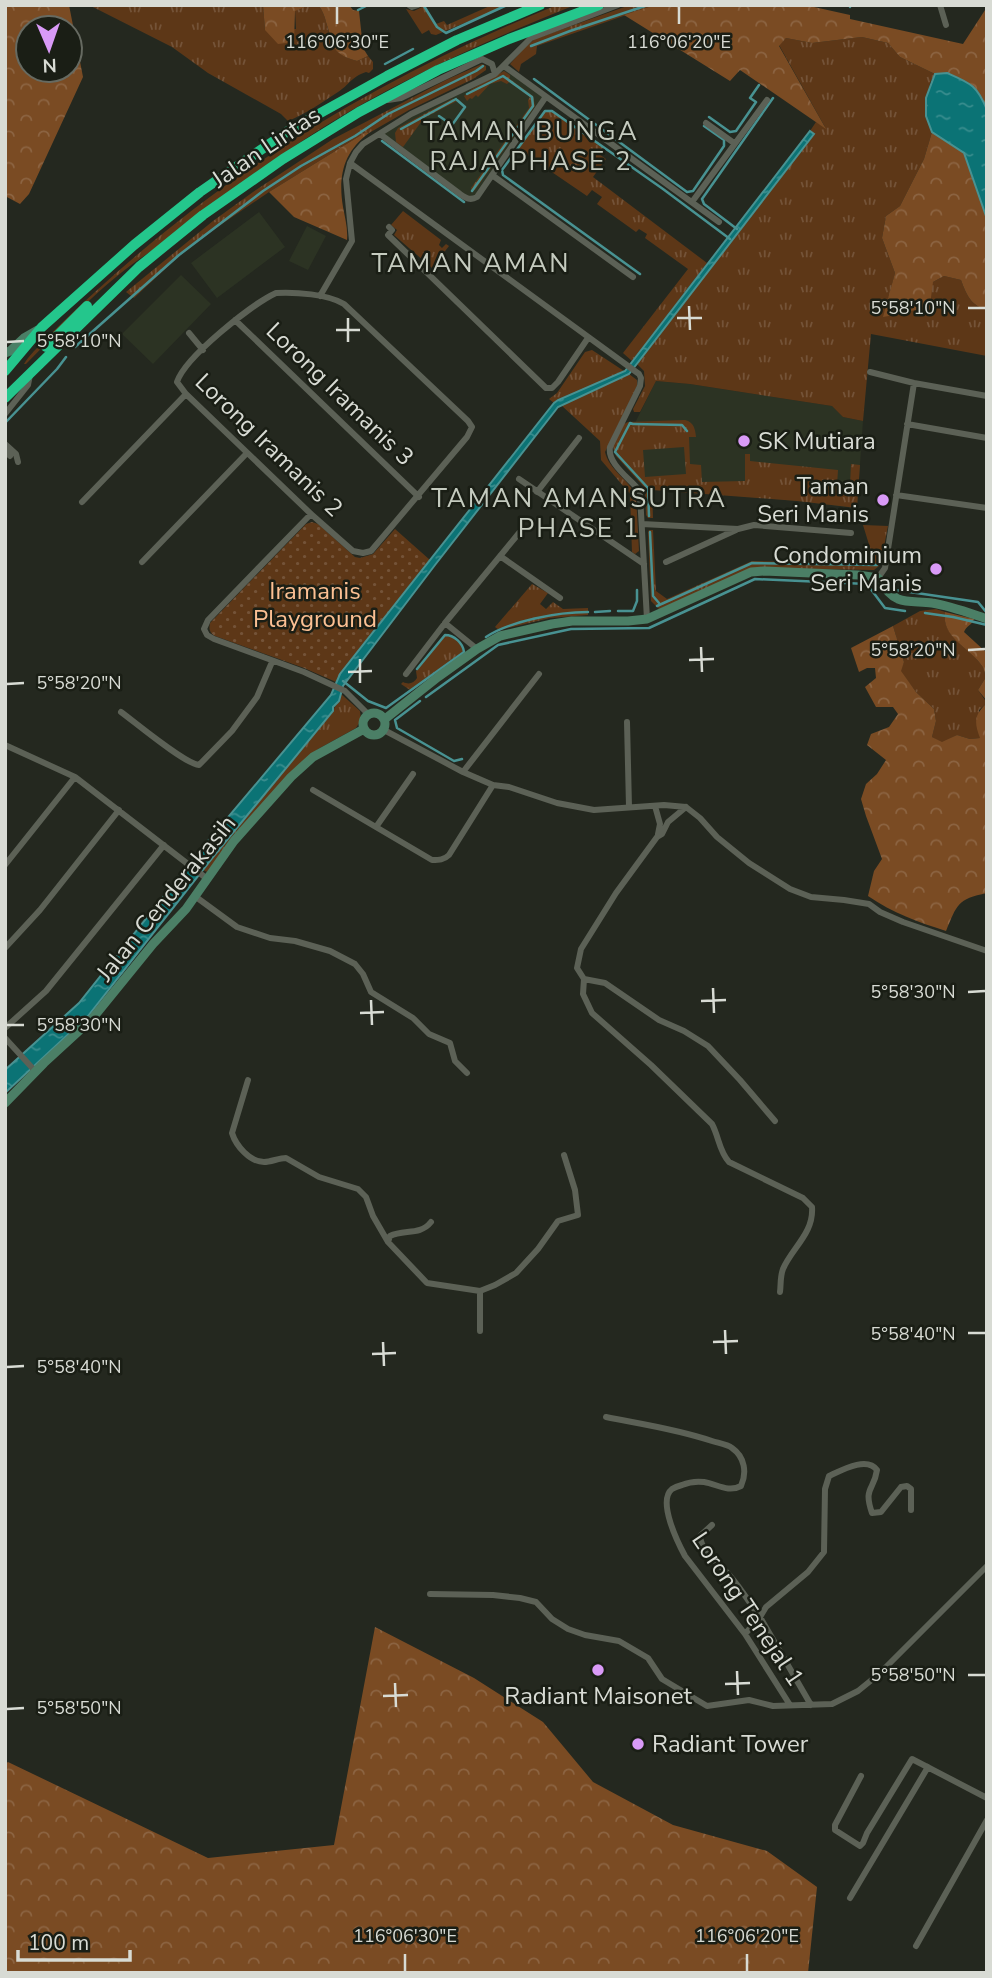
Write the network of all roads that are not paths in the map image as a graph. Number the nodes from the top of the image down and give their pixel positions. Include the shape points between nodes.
1 (409, 5) edge
2 (418, 5) edge
3 (540, 5) edge
4 (599, 5) edge
5 (618, 5) edge
6 (940, 5) edge
7 (946, 25) dead end
8 (504, 66) junction
9 (495, 74) junction
10 (545, 98) junction
11 (767, 100) dead end
12 (376, 103) junction
13 (706, 123) dead end
14 (380, 134) junction
15 (734, 143) junction
16 (350, 163) junction
17 (492, 175) junction
18 (691, 202) junction
19 (719, 222) dead end
20 (388, 227) dead end
21 (139, 267) junction
22 (633, 277) dead end
23 (320, 296) junction
24 (235, 320) junction
25 (42, 327) junction
26 (189, 333) dead end
27 (588, 338) junction
28 (203, 350) junction
29 (5, 353) edge
30 (6, 369) edge
31 (870, 372) dead end
32 (30, 373) junction
33 (914, 383) junction
34 (186, 394) junction
35 (987, 396) edge
36 (5, 398) edge
37 (5, 414) edge
38 (907, 424) junction
39 (579, 438) dead end
40 (987, 438) edge
41 (5, 444) edge
42 (247, 453) junction
43 (18, 462) dead end
44 (519, 479) dead end
45 (537, 492) junction
46 (896, 495) junction
47 (419, 497) junction
48 (82, 502) dead end
49 (987, 508) edge
50 (311, 514) junction
51 (642, 524) junction
52 (738, 529) junction
53 (519, 533) dead end
54 (852, 533) dead end
55 (500, 556) junction
56 (142, 562) dead end
57 (666, 562) dead end
58 (644, 564) junction
59 (878, 578) junction
60 (560, 598) dead end
61 (647, 619) junction
62 (987, 619) edge
63 (445, 623) junction
64 (477, 649) junction
65 (272, 662) junction
66 (406, 674) dead end
67 (539, 674) dead end
68 (121, 712) dead end
69 (368, 714) junction
70 (385, 719) junction
71 (627, 722) dead end
72 (364, 729) junction
73 (384, 730) junction
74 (5, 745) edge
75 (463, 772) junction
76 (413, 774) dead end
77 (75, 777) junction
78 (493, 785) junction
79 (313, 790) dead end
80 (664, 805) junction
81 (655, 806) junction
82 (629, 807) junction
83 (686, 807) junction
84 (118, 810) junction
85 (668, 822) junction
86 (376, 827) junction
87 (657, 837) junction
88 (164, 845) junction
89 (5, 865) edge
90 (204, 876) junction
91 (195, 897) junction
92 (5, 948) edge
93 (987, 951) edge
94 (584, 979) junction
95 (5, 1028) edge
96 (5, 1038) edge
97 (35, 1070) junction
98 (467, 1073) dead end
99 (248, 1080) dead end
100 (5, 1103) edge
101 (775, 1121) dead end
102 (564, 1155) dead end
103 (430, 1222) dead end
104 (388, 1242) junction
105 (480, 1291) junction
106 (780, 1292) dead end
107 (480, 1331) dead end
108 (606, 1417) dead end
109 (911, 1510) dead end
110 (712, 1525) dead end
111 (987, 1566) edge
112 (429, 1594) dead end
113 (760, 1617) junction
114 (745, 1634) junction
115 (811, 1704) junction
116 (790, 1705) junction
117 (928, 1767) junction
118 (861, 1776) dead end
119 (987, 1798) edge
120 (987, 1820) edge
121 (849, 1898) dead end
122 (916, 1945) dead end

1 - 2 street
3 - 25 highway, Jalan Lintas via 457,40 288,131 172,214
4 - 12 highway, Jalan Lintas via 438,70
5 - 8 street via 531,38
6 - 7 street
8 - 9 street
8 - 10 street
9 - 12 street via 492,64 482,59 401,98
9 - 14 street
10 - 17 street
10 - 18 street
11 - 15 street
12 - 21 highway, Jalan Lintas via 283,159
13 - 15 street
14 - 16 street via 363,144
14 - 17 street via 469,200 477,197
15 - 18 street
16 - 23 street via 346,194 352,241
16 - 27 street
17 - 22 street
18 - 19 street
20 - 27 street via 392,230 388,234 545,388 558,382
21 - 30 highway via 128,270 100,294 20,373
21 - 32 highway, Jalan Lintas
23 - 24 street via 276,293
23 - 47 street via 344,304 472,427
24 - 28 street
24 - 47 street, Lorong Iramanis 3
25 - 29 street
25 - 30 highway, Jalan Lintas
26 - 28 street
27 - 51 street via 641,378 609,454 639,490
28 - 34 street, Lorong Iramanis 2 via 180,374 177,382
31 - 33 street
32 - 36 highway, Jalan Lintas
32 - 37 street via 28,385
33 - 35 street
33 - 38 street
34 - 42 street, Lorong Iramanis 2
34 - 48 street
38 - 40 street
38 - 46 street
39 - 45 street
41 - 43 street
42 - 50 street, Lorong Iramanis 2
42 - 56 street
44 - 45 street
45 - 58 street
46 - 49 street
46 - 59 street via 885,568
47 - 50 street, Lorong Iramanis 2 via 371,551 363,553 354,551
50 - 65 street via 204,629 214,639
51 - 52 street
51 - 58 street
52 - 54 street via 754,525
52 - 57 street
53 - 55 street
55 - 60 street
55 - 63 street
58 - 61 street
59 - 61 street via 751,572
59 - 62 street via 900,600 963,610
61 - 64 street via 552,624 500,636
63 - 64 street
63 - 66 street
64 - 70 street
65 - 68 street via 257,697 199,765 175,753
65 - 69 street via 345,691
67 - 75 street
69 - 70 street via 378,713
69 - 72 street
70 - 73 street
71 - 82 street
72 - 73 street via 373,735
72 - 90 street, Jalan Cenderakasih via 303,765
73 - 75 street
74 - 77 street
75 - 78 street
76 - 86 street
77 - 84 street
77 - 89 street
78 - 82 street via 594,810
78 - 86 street via 443,860 432,860
79 - 86 street
80 - 81 street
80 - 83 street
80 - 85 street
81 - 82 street
81 - 87 street via 660,824
83 - 85 street
83 - 93 street via 749,863 790,889 811,897 869,904 903,922
84 - 88 street
84 - 92 street
85 - 87 street
87 - 94 street via 581,949 577,968
88 - 90 street
88 - 95 street via 46,991
90 - 91 street, Jalan Cenderakasih
91 - 97 street, Jalan Cenderakasih via 92,1019
91 - 98 street via 237,927 330,951 355,964 371,992 413,1018 429,1034 450,1042 455,1061
94 - 101 street via 605,983 708,1046
94 - 106 street via 583,994 593,1013 712,1124 729,1162 803,1198 812,1207 813,1218 781,1275
96 - 97 street
97 - 100 street, Jalan Cenderakasih
99 - 104 street via 232,1133 234,1141 262,1162 286,1158 319,1177 358,1189
102 - 105 street via 578,1215 558,1221 516,1273
103 - 104 street via 423,1230 395,1233
104 - 105 street via 427,1283
105 - 107 street
108 - 114 street, Lorong Tenejal 1 via 698,1436 732,1447 739,1456 745,1467 741,1486 731,1490 706,1482 684,1484 671,1490 665,1505 685,1556
109 - 113 street via 912,1494 907,1486 901,1487 881,1512 872,1513 867,1499 877,1476 873,1464 829,1476 824,1552
110 - 113 street via 700,1536 701,1542
111 - 115 street via 858,1691 832,1704
112 - 116 street via 493,1595 536,1602 568,1629 619,1640 648,1658 662,1679 707,1706 749,1700
113 - 114 street
113 - 115 street
114 - 116 street, Lorong Tenejal 1
115 - 116 street
117 - 118 street via 912,1759 860,1846 835,1830 835,1825
117 - 119 street
117 - 121 street
120 - 122 street

